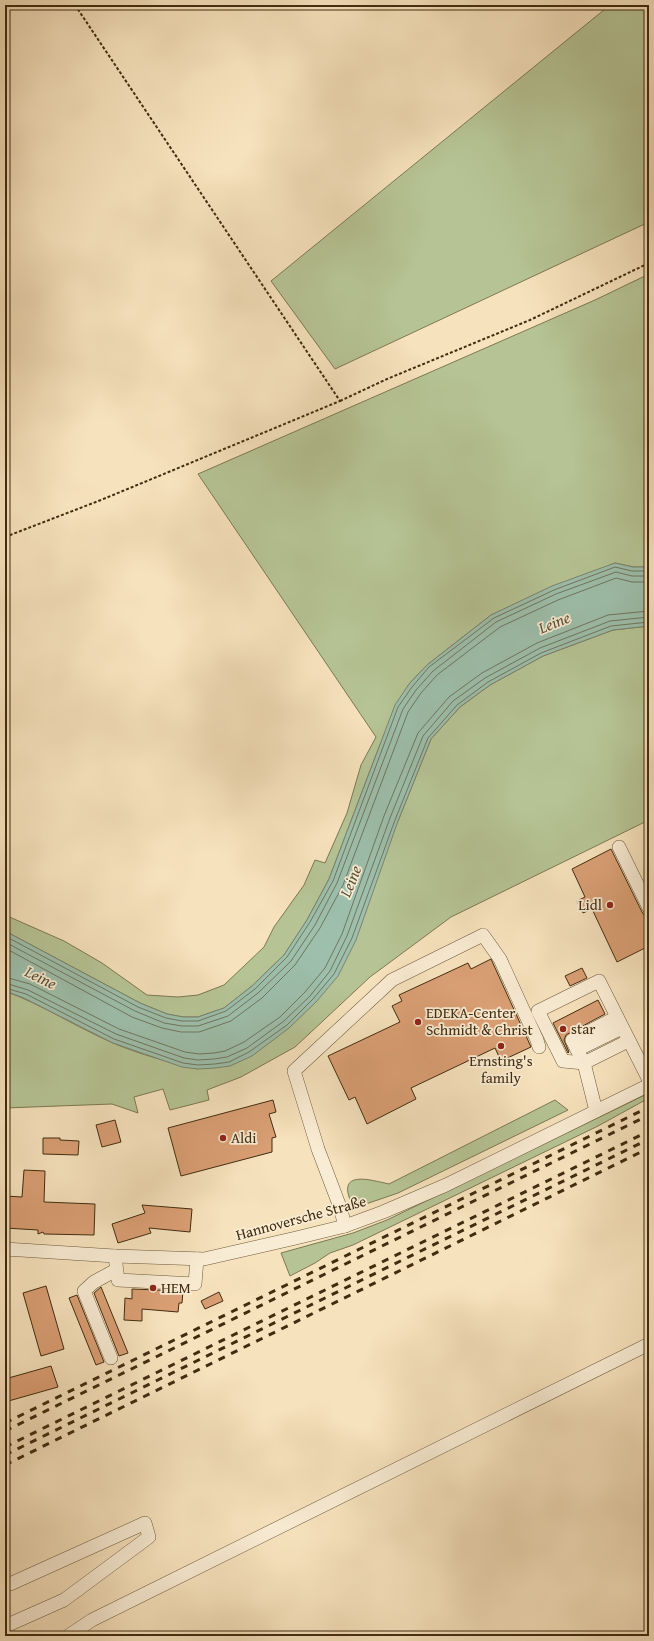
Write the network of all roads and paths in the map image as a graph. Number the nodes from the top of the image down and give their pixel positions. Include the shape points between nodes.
1 (75, 5) edge
2 (649, 263) edge
3 (340, 401) junction
4 (5, 537) edge
5 (619, 847) dead end
6 (649, 908) edge
7 (620, 1022) junction
8 (628, 1041) junction
9 (539, 1048) dead end
10 (584, 1063) junction
11 (649, 1080) edge
12 (649, 1085) edge
13 (596, 1111) junction
14 (345, 1226) junction
15 (5, 1248) edge
16 (116, 1256) junction
17 (197, 1259) junction
18 (116, 1270) junction
19 (649, 1344) edge
20 (111, 1358) dead end
21 (10, 1584) dead end
22 (10, 1629) edge
23 (68, 1636) edge

1 - 3 path
2 - 3 path via 530,320 387,378
3 - 4 path
5 - 6 street
7 - 8 street
7 - 10 street via 572,1040
7 - 10 street via 599,981 538,1011 563,1061
8 - 10 street
8 - 11 street
9 - 14 street via 500,960 483,935 392,980 294,1071
10 - 13 street
12 - 13 street, Hannoversche Straße
13 - 14 street, Hannoversche Straße via 446,1184
14 - 17 street, Hannoversche Straße via 236,1253
15 - 16 street, Hannoversche Straße
16 - 17 street, Hannoversche Straße
16 - 18 street
17 - 18 street via 195,1284 118,1280
18 - 20 street via 94,1282 84,1291
19 - 23 street via 92,1620
21 - 22 street via 145,1523 150,1537 64,1600

